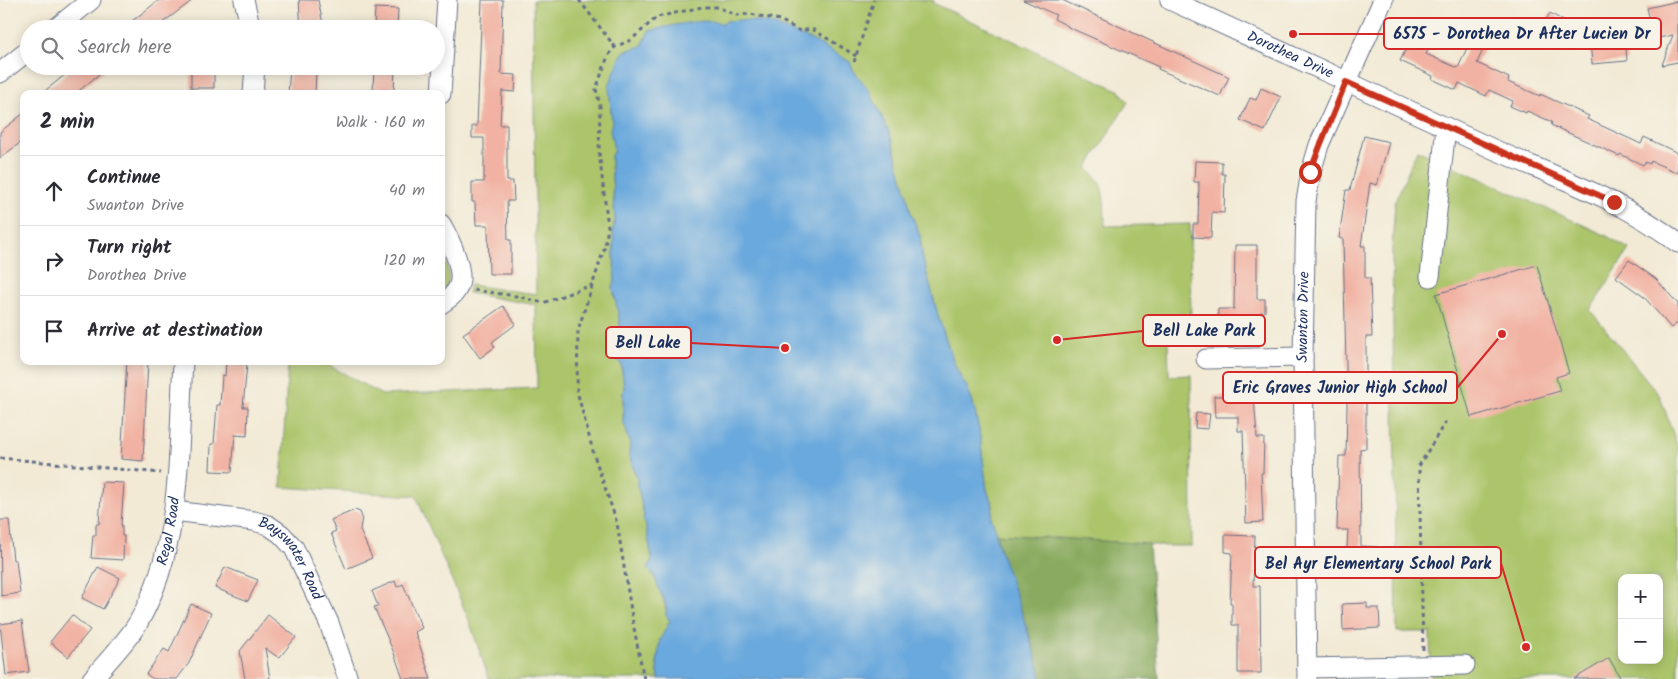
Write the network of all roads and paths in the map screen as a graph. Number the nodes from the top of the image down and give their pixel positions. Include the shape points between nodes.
1 (91, 0) edge
2 (244, 0) edge
3 (447, 0) edge
4 (579, 0) edge
5 (874, 0) edge
6 (1170, 0) edge
7 (1383, 0) edge
8 (67, 20) edge
9 (249, 20) edge
10 (445, 31) edge
11 (615, 47) junction
12 (856, 56) junction
13 (20, 57) edge
14 (854, 62) dead end
15 (0, 74) edge
16 (254, 75) edge
17 (442, 75) edge
18 (1346, 82) junction
19 (253, 90) edge
20 (441, 90) edge
21 (1446, 127) junction
22 (445, 233) edge
23 (1678, 243) edge
24 (1430, 277) dead end
25 (592, 285) junction
26 (458, 288) junction
27 (445, 302) edge
28 (1303, 357) junction
29 (1206, 359) dead end
30 (183, 365) edge
31 (1448, 419) dead end
32 (0, 458) edge
33 (177, 475) junction
34 (174, 511) junction
35 (1465, 665) dead end
36 (1424, 672) edge
37 (1307, 674) edge
38 (92, 679) edge
39 (348, 679) edge
40 (644, 679) edge

1 - 8 street
2 - 9 street
3 - 10 street
4 - 11 path
5 - 12 path
6 - 18 street, Dorothea Drive
7 - 18 street, Swanton Drive
11 - 12 path via 631,40 657,17 717,7 736,15 750,14 780,20 800,31 812,29
11 - 25 path via 608,56 596,90 600,106 599,152 608,227
12 - 14 path
13 - 15 street
16 - 19 street
17 - 20 street
18 - 21 street, Dorothea Drive
18 - 28 street, Swanton Drive via 1310,172 1304,236
21 - 23 street, Dorothea Drive via 1614,202
21 - 24 street
22 - 26 street via 458,262 461,277
25 - 26 path via 543,302
25 - 40 path via 578,330 577,391 594,455 618,523
26 - 27 street
28 - 29 street
28 - 37 street, Swanton Drive
30 - 33 street, Regal Road
31 - 36 path via 1419,466
32 - 33 path
33 - 34 street, Regal Road
34 - 38 street, Regal Road via 153,594 137,625
34 - 39 street, Bayswater Road via 254,521 281,534 294,548 325,614
35 - 36 street
36 - 37 street

